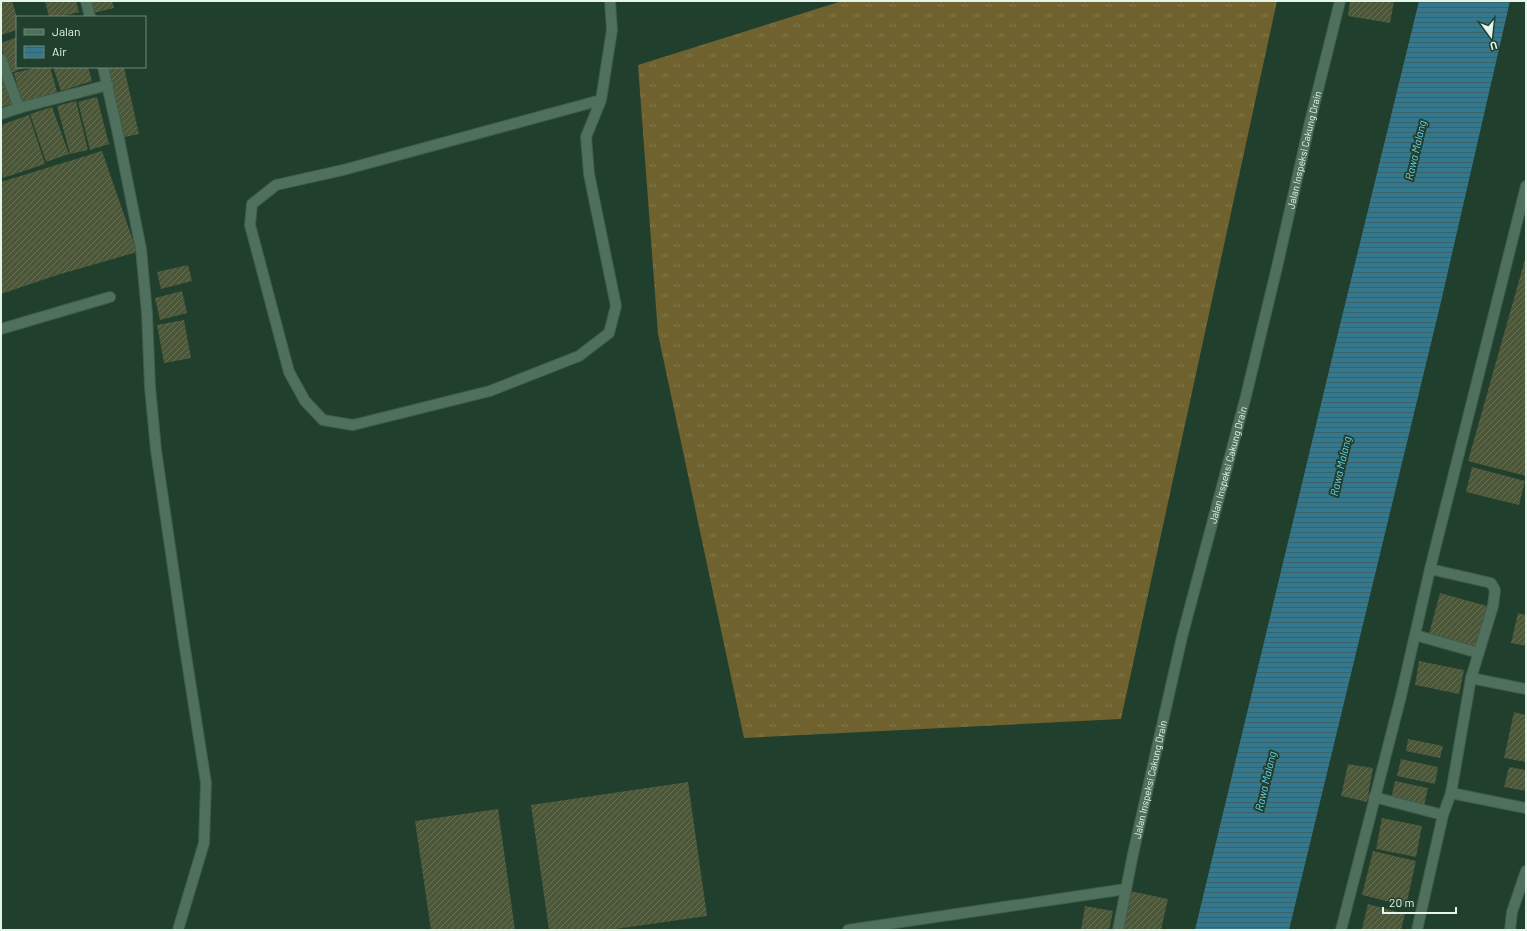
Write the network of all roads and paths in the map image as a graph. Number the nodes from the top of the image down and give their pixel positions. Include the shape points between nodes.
1 (86, 1) edge
2 (610, 1) edge
3 (1340, 1) edge
4 (90, 16) edge
5 (1, 59) edge
6 (103, 68) edge
7 (108, 85) junction
8 (601, 100) junction
9 (19, 108) junction
10 (1, 114) edge
11 (1526, 186) edge
12 (110, 297) dead end
13 (1, 329) edge
14 (1430, 569) junction
15 (1415, 635) junction
16 (1479, 653) junction
17 (1471, 678) junction
18 (1526, 689) edge
19 (1451, 793) junction
20 (1374, 797) junction
21 (1526, 808) edge
22 (1443, 815) junction
23 (1526, 871) edge
24 (1126, 889) junction
25 (178, 930) edge
26 (848, 930) edge
27 (1118, 930) edge
28 (1341, 930) edge
29 (1417, 930) edge
30 (1510, 930) edge

1 - 4 street
2 - 8 street via 612,30
3 - 24 street, Jalan Inspeksi Cakung Drain via 1248,389 1182,637
5 - 9 street
6 - 7 street
7 - 9 street
7 - 25 street via 141,249 156,450 206,783 204,843
8 - 8 street via 586,137 589,174 616,306 609,333 579,356 490,391 353,425 323,420 305,401 289,372 250,225 252,204 276,185 343,170
9 - 10 street
11 - 14 street
12 - 13 street
14 - 15 street
14 - 16 street via 1493,585 1493,606
15 - 16 street
15 - 20 street
16 - 17 street
17 - 18 street
17 - 19 street
19 - 21 street
19 - 22 street
20 - 22 street
20 - 28 street
22 - 29 street
23 - 30 street via 1512,912
24 - 26 street
24 - 27 street, Jalan Inspeksi Cakung Drain

